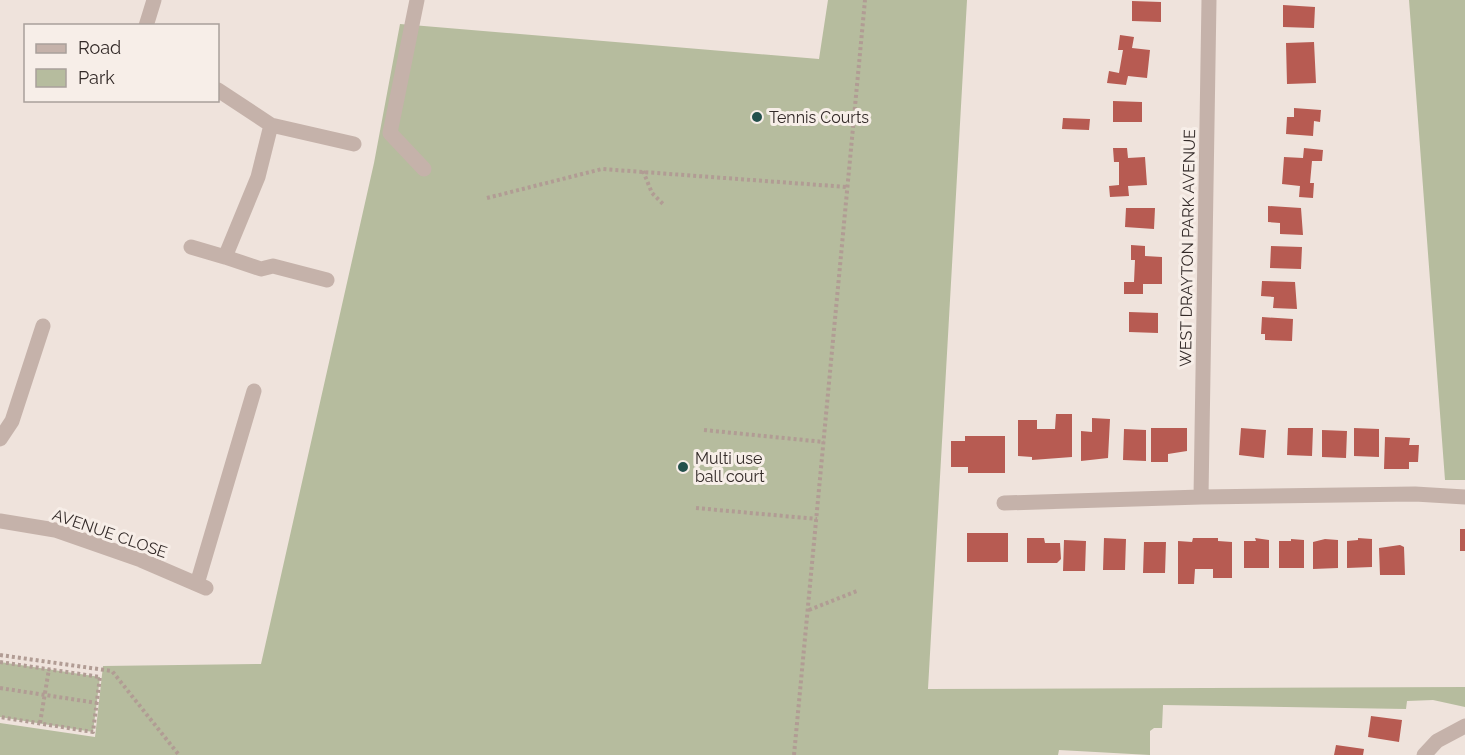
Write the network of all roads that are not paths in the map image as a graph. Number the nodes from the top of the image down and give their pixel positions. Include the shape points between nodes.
1 (154, 0) edge
2 (417, 0) edge
3 (1209, 0) edge
4 (147, 24) edge
5 (219, 91) edge
6 (271, 125) junction
7 (354, 144) dead end
8 (424, 169) dead end
9 (191, 247) dead end
10 (225, 257) junction
11 (327, 280) dead end
12 (43, 327) dead end
13 (254, 392) dead end
14 (0, 439) edge
15 (1201, 497) junction
16 (1465, 497) edge
17 (1004, 503) dead end
18 (0, 521) edge
19 (1465, 726) edge
20 (1424, 755) edge

1 - 4 street
2 - 8 street via 390,133
3 - 15 street, WEST DRAYTON PARK AVENUE
5 - 6 street
6 - 7 street
6 - 10 street via 258,177
9 - 10 street
10 - 11 street via 261,269 273,266
12 - 14 street via 12,421
13 - 18 street, AVENUE CLOSE via 202,586 55,530
15 - 16 street
15 - 17 street
19 - 20 street via 1437,741

